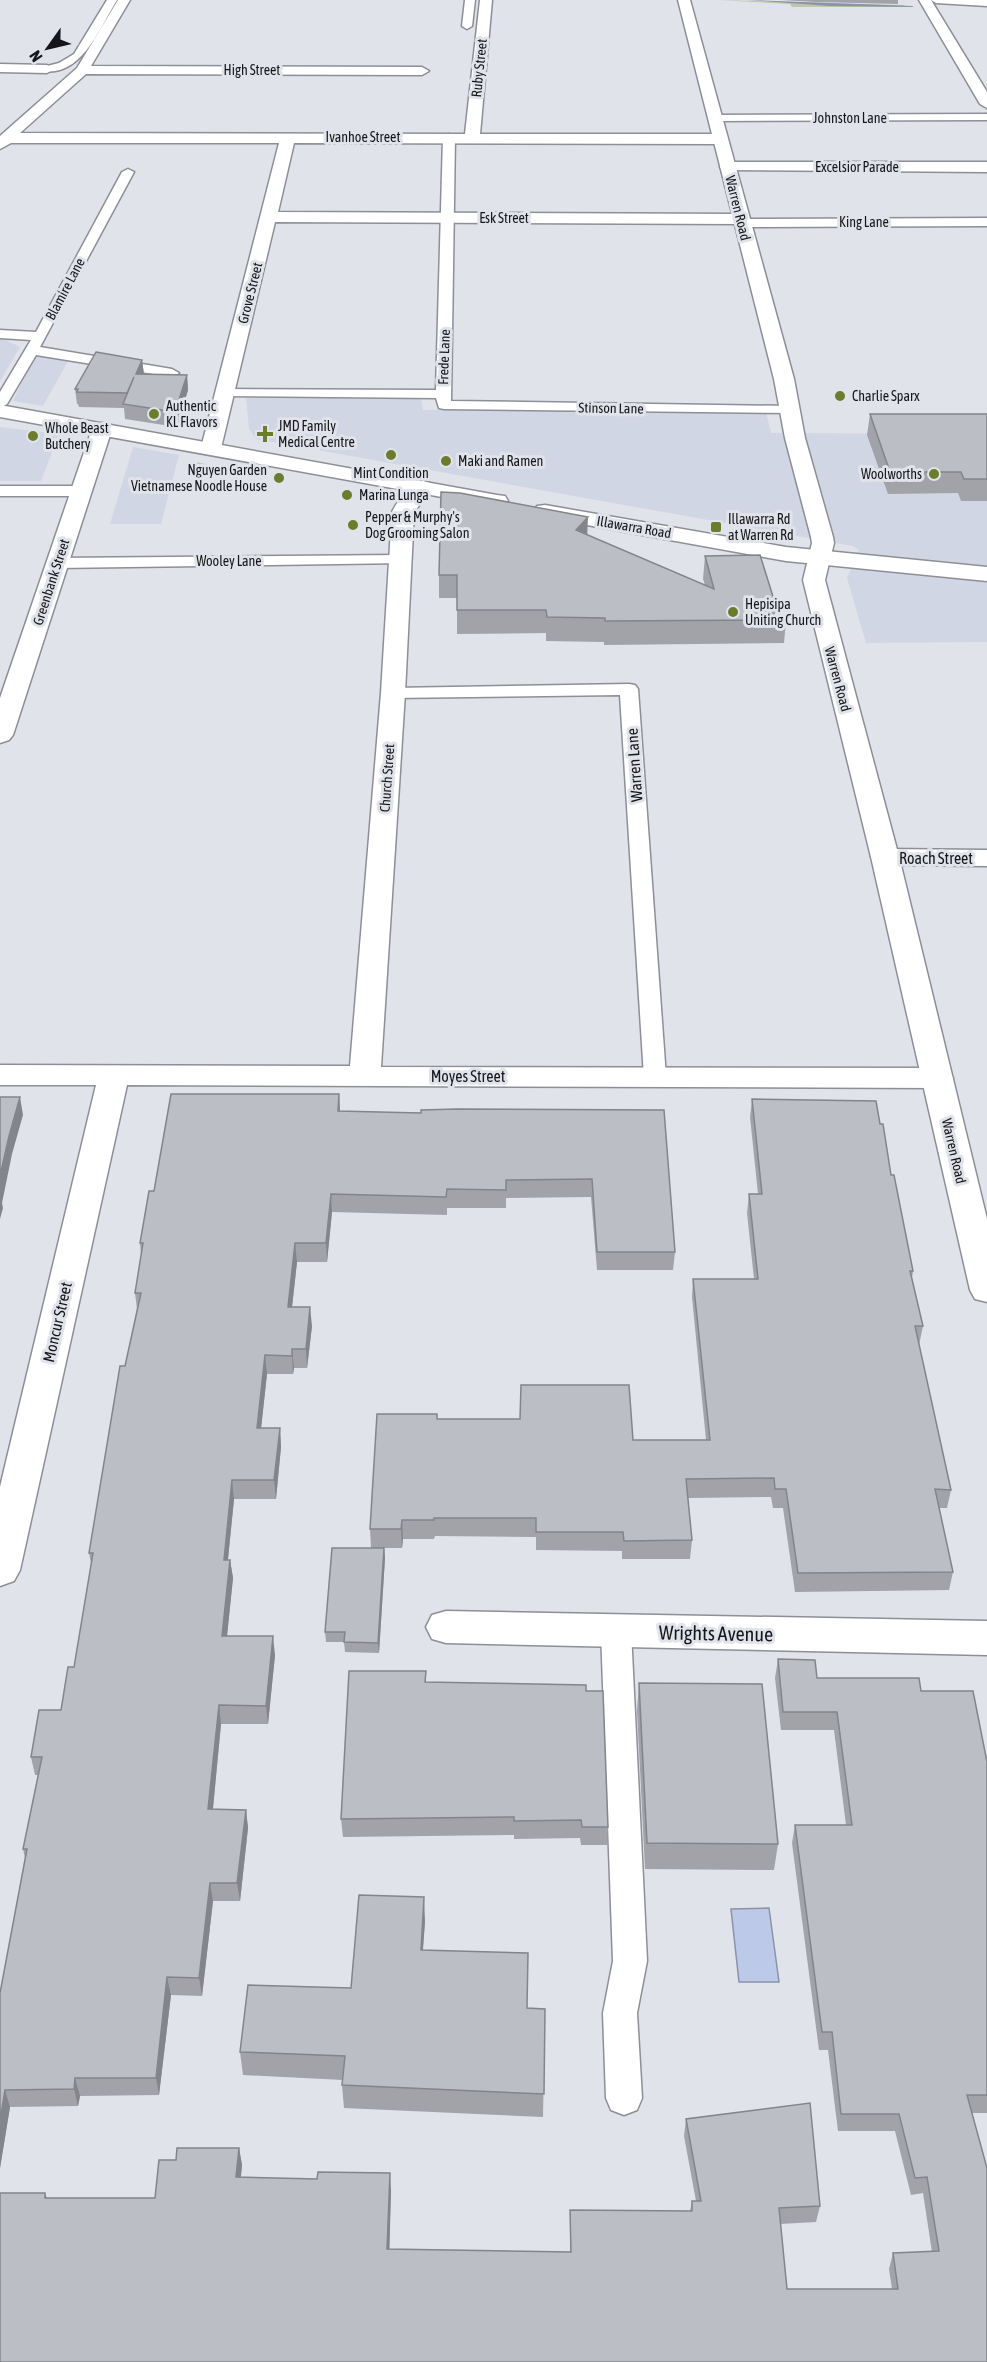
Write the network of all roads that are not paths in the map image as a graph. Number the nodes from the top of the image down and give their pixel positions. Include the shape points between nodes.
1 (112, 0) edge
2 (124, 0) edge
3 (470, 0) edge
4 (486, 0) edge
5 (684, 0) edge
6 (925, 0) edge
7 (936, 0) edge
8 (987, 3) edge
9 (467, 26) dead end
10 (0, 68) edge
11 (47, 69) joint
12 (82, 70) junction
13 (422, 71) dead end
14 (987, 104) edge
15 (987, 117) edge
16 (714, 118) junction
17 (449, 137) junction
18 (472, 137) junction
19 (288, 138) junction
20 (719, 139) junction
21 (3, 141) edge
22 (728, 167) junction
23 (987, 167) edge
24 (128, 172) dead end
25 (268, 217) junction
26 (449, 218) junction
27 (740, 221) junction
28 (987, 222) edge
29 (0, 334) edge
30 (40, 336) junction
31 (31, 350) junction
32 (172, 373) edge
33 (225, 393) junction
34 (443, 394) junction
35 (0, 404) edge
36 (789, 410) junction
37 (0, 411) edge
38 (102, 429) junction
39 (211, 448) junction
40 (423, 487) junction
41 (0, 491) edge
42 (81, 491) junction
43 (818, 558) junction
44 (400, 560) junction
45 (57, 563) junction
46 (987, 574) edge
47 (393, 693) junction
48 (0, 735) edge
49 (885, 857) junction
50 (987, 858) edge
51 (0, 1075) edge
52 (114, 1075) junction
53 (365, 1076) junction
54 (655, 1077) junction
55 (937, 1078) junction
56 (987, 1290) edge
57 (0, 1570) edge
58 (446, 1627) dead end
59 (616, 1630) junction
60 (987, 1638) edge
61 (624, 2098) dead end

1 - 11 lane via 78,56
2 - 12 street
3 - 9 lane
4 - 18 street, Ruby Street
5 - 16 street, Warren Road
6 - 14 street
7 - 8 lane
10 - 11 street
12 - 13 street, High Street
12 - 21 street
15 - 16 lane, Johnston Lane
16 - 20 street, Warren Road
17 - 18 street, Ivanhoe Street
17 - 19 street, Ivanhoe Street
17 - 26 lane, Frede Lane
18 - 20 street, Ivanhoe Street
19 - 21 street, Ivanhoe Street
19 - 25 street, Grove Street
20 - 22 street, Warren Road
22 - 23 street, Excelsior Parade
22 - 27 street, Warren Road
24 - 30 lane, Blamire Lane
25 - 26 street, Esk Street
25 - 33 street, Grove Street
26 - 27 street, Esk Street
26 - 34 lane, Frede Lane
27 - 28 lane, King Lane
27 - 36 street, Warren Road
29 - 30 lane
30 - 31 lane, Blamire Lane
31 - 32 lane
31 - 35 lane, Blamire Lane
33 - 34 lane, Frede Lane
33 - 39 street, Grove Street
34 - 36 lane, Stinson Lane via 444,405
36 - 43 street, Warren Road via 822,537
37 - 38 street, Illawarra Road
38 - 39 street, Illawarra Road
38 - 42 street, Greenbank Street
39 - 40 street, Illawarra Road
40 - 43 street, Illawarra Road
40 - 44 street, Church Street via 403,512
41 - 42 lane
42 - 45 street, Greenbank Street
43 - 46 street, Illawarra Road
43 - 49 street, Warren Road via 814,580
44 - 45 lane, Wooley Lane
44 - 47 street, Church Street
45 - 48 street, Greenbank Street
47 - 53 street, Church Street
47 - 54 lane, Warren Lane via 629,689
49 - 50 street, Roach Street
49 - 55 street, Warren Road
51 - 52 street, Moyes Street
52 - 53 street, Moyes Street
52 - 57 street, Moncur Street
53 - 54 street, Moyes Street
54 - 55 street, Moyes Street
55 - 56 street, Warren Road
58 - 59 street, Wrights Avenue
59 - 60 street, Wrights Avenue
59 - 61 lane via 630,1961 620,2013

